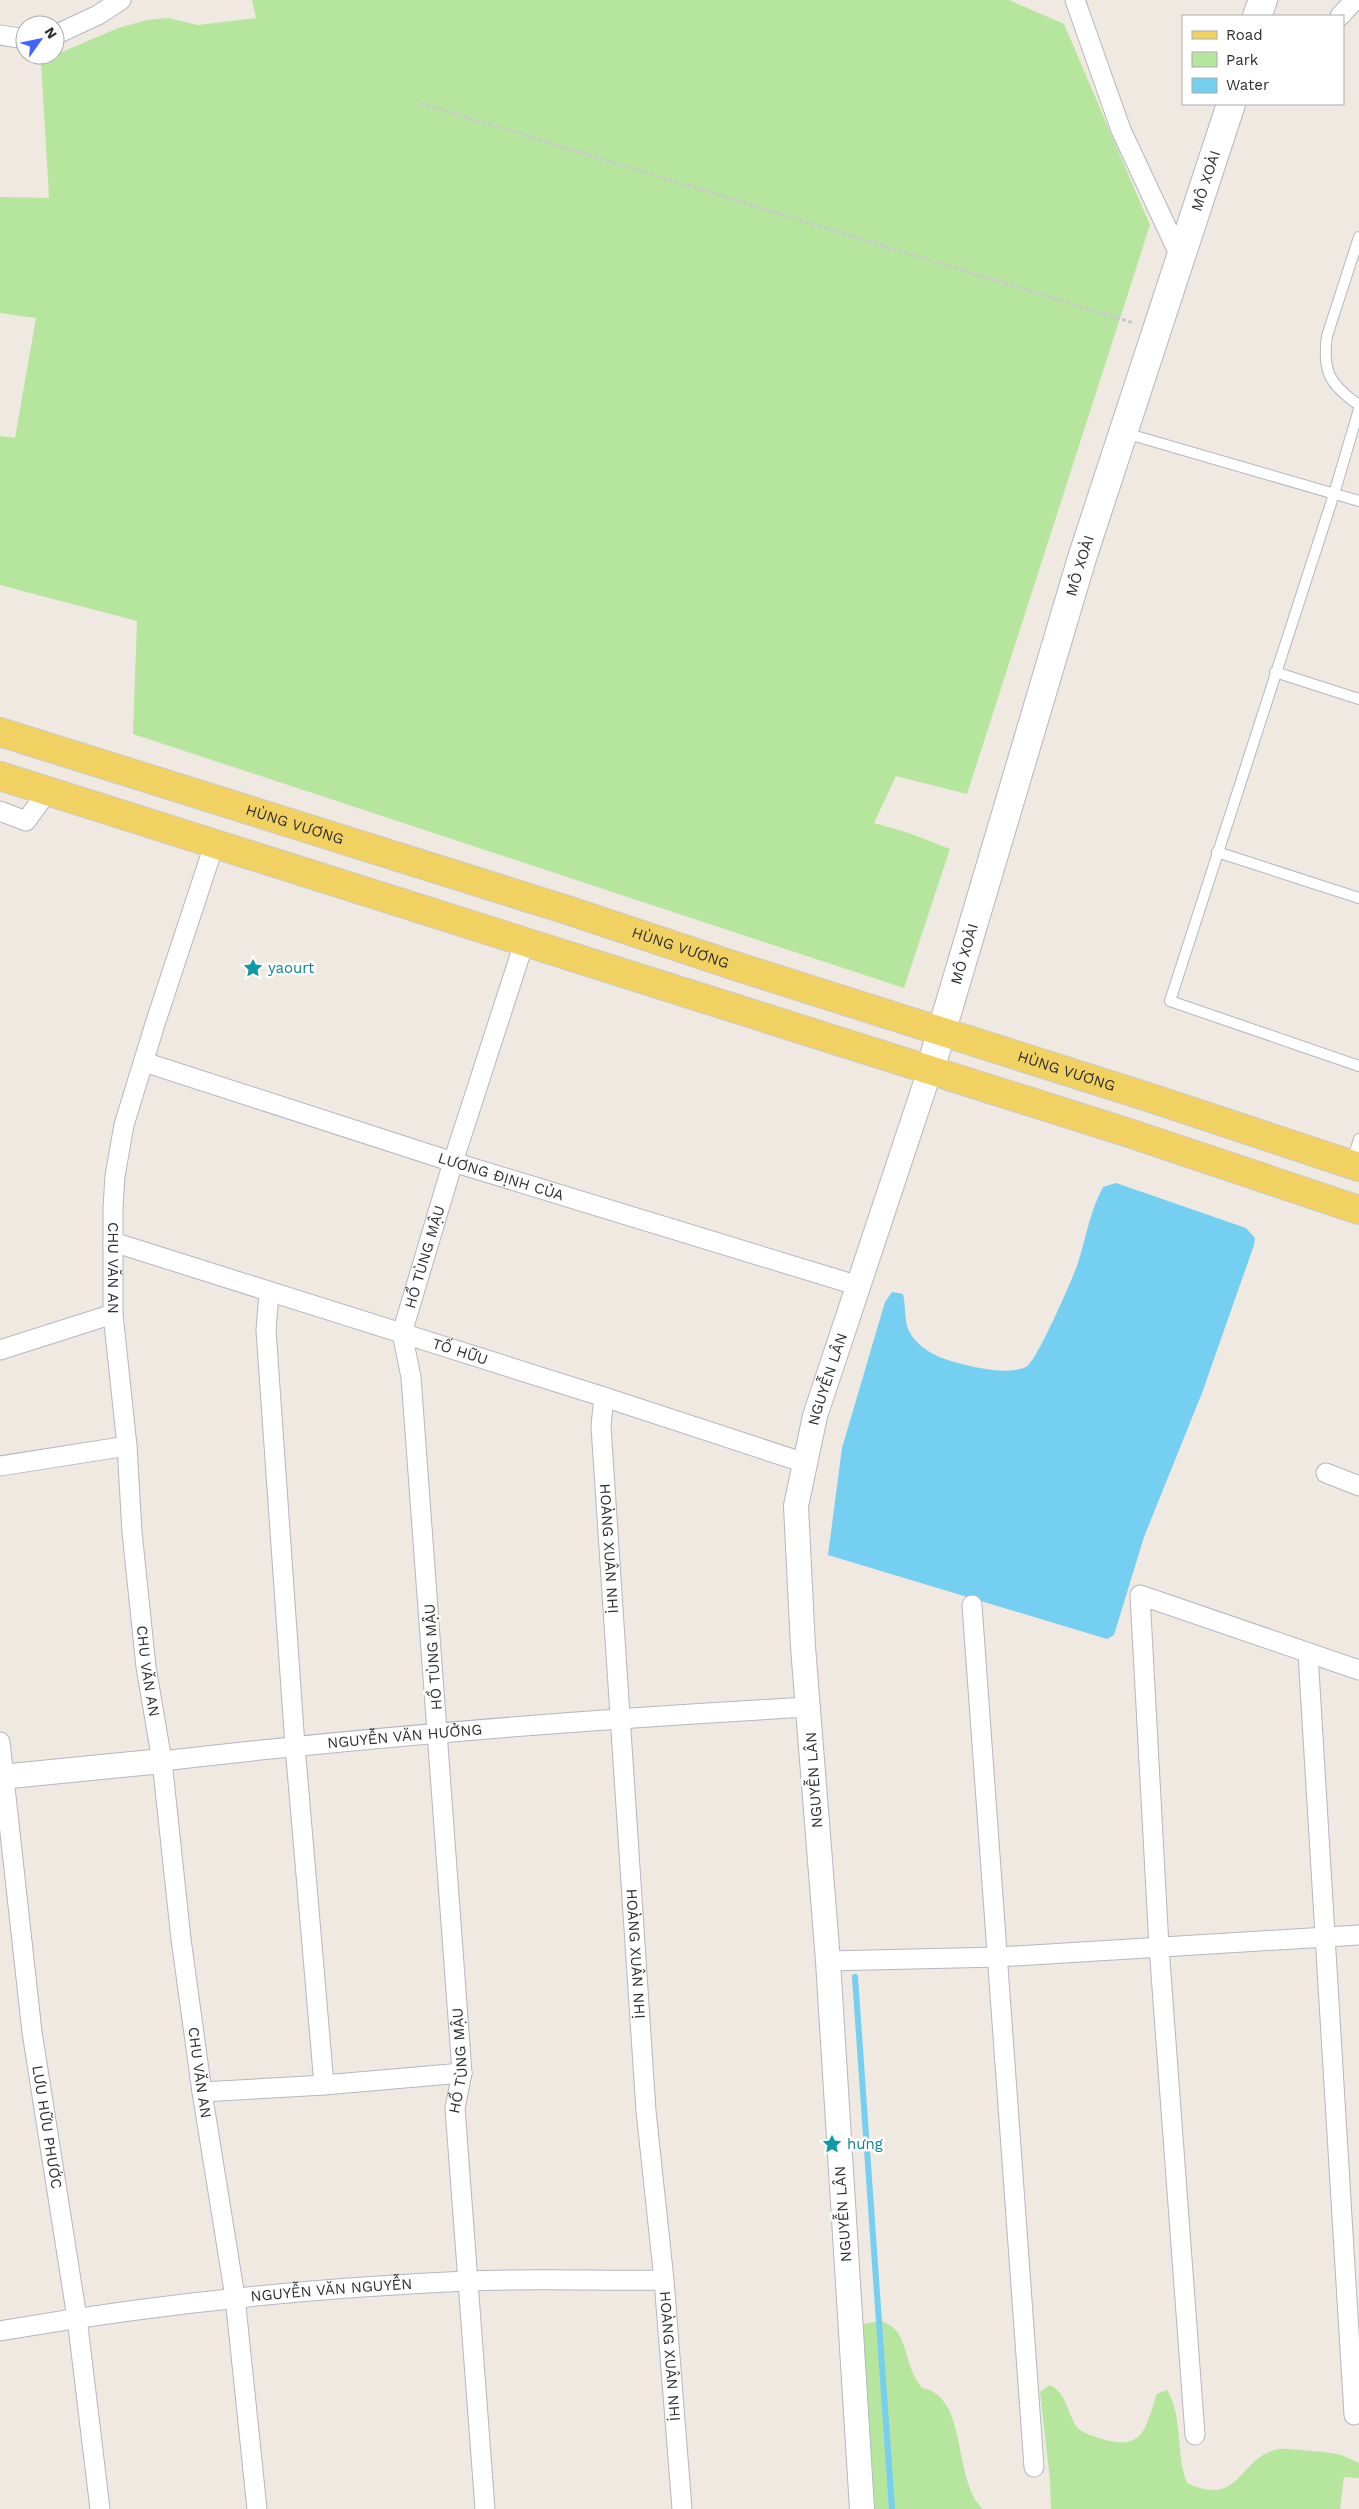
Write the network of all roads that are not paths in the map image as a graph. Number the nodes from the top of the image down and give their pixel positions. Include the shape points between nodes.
1 (121, 0) edge
2 (1075, 0) edge
3 (1262, 0) edge
4 (1355, 0) edge
5 (1257, 15) edge
6 (1341, 15) edge
7 (65, 30) edge
8 (0, 35) edge
9 (15, 37) edge
10 (1231, 105) edge
11 (1359, 237) edge
12 (1180, 256) junction
13 (1359, 405) edge
14 (1359, 409) edge
15 (1122, 433) junction
16 (1334, 494) junction
17 (1359, 501) edge
18 (1275, 672) junction
19 (1359, 699) edge
20 (0, 732) edge
21 (0, 776) edge
22 (48, 791) junction
23 (0, 811) edge
24 (215, 842) junction
25 (1217, 852) junction
26 (1359, 898) edge
27 (524, 943) junction
28 (942, 1032) junction
29 (144, 1062) junction
30 (1359, 1066) edge
31 (930, 1070) junction
32 (1359, 1139) edge
33 (453, 1162) junction
34 (1355, 1166) edge
35 (1359, 1210) edge
36 (113, 1242) junction
37 (858, 1286) junction
38 (269, 1292) junction
39 (114, 1314) junction
40 (402, 1333) junction
41 (0, 1350) edge
42 (604, 1397) junction
43 (127, 1446) junction
44 (805, 1463) junction
45 (0, 1466) edge
46 (1326, 1473) dead end
47 (1359, 1486) edge
48 (972, 1605) dead end
49 (1308, 1654) junction
50 (1359, 1670) edge
51 (810, 1708) junction
52 (619, 1718) junction
53 (439, 1734) junction
54 (0, 1742) edge
55 (295, 1746) junction
56 (162, 1761) junction
57 (2, 1777) edge
58 (1359, 1935) edge
59 (1325, 1938) junction
60 (1159, 1947) junction
61 (998, 1957) junction
62 (828, 1961) junction
63 (462, 2073) junction
64 (324, 2085) junction
65 (202, 2092) junction
66 (664, 2280) junction
67 (468, 2281) junction
68 (235, 2297) junction
69 (77, 2318) junction
70 (0, 2331) edge
71 (1354, 2415) dead end
72 (1196, 2435) dead end
73 (1034, 2466) dead end
74 (100, 2509) edge
75 (257, 2509) edge
76 (485, 2509) edge
77 (682, 2509) edge
78 (862, 2509) edge

1 - 7 street
2 - 12 street via 1122,130
3 - 5 main road
4 - 6 street
8 - 9 street
10 - 12 main road, MÔ XOÀI
11 - 13 lane via 1324,353 1329,376
12 - 15 main road, MÔ XOÀI
14 - 16 lane
15 - 16 lane
15 - 28 main road, MÔ XOÀI via 972,921
16 - 17 lane
16 - 18 lane
18 - 19 lane
18 - 25 lane
20 - 28 main road, HÙNG VƯƠNG via 360,844
21 - 22 main road
22 - 23 street via 26,821
22 - 24 main road
24 - 27 main road
24 - 29 street, CHU VĂN AN
25 - 26 lane
25 - 30 lane via 1170,1001
27 - 31 main road
27 - 33 street, HỒ TÙNG MẬU
28 - 31 main road, MÔ XOÀI
28 - 34 main road, HÙNG VƯƠNG
29 - 33 street, LƯƠNG ĐỊNH CỦA
29 - 36 street, CHU VĂN AN via 119,1149 113,1200
31 - 35 main road
31 - 37 street, NGUYỄN LÂN
32 - 34 lane
33 - 37 street, LƯƠNG ĐỊNH CỦA
33 - 40 street, HỒ TÙNG MẬU
36 - 38 street, TỐ HỮU
36 - 39 street, CHU VĂN AN
37 - 44 street, NGUYỄN LÂN via 815,1416
38 - 40 street, TỐ HỮU
38 - 55 street via 266,1330
39 - 41 street
39 - 43 street, CHU VĂN AN
40 - 42 street, TỐ HỮU
40 - 53 street, HỒ TÙNG MẬU via 411,1377
42 - 44 street, TỐ HỮU
42 - 52 street, HOÀNG XUÂN NHỊ via 601,1426
43 - 45 street
43 - 56 street, CHU VĂN AN via 146,1667
44 - 51 street, NGUYỄN LÂN via 796,1506 803,1647
46 - 47 street
48 - 61 street
49 - 50 street
49 - 59 street
49 - 60 street via 1140,1595
51 - 52 street, NGUYỄN VĂN HƯỞNG
51 - 62 street, NGUYỄN LÂN
52 - 53 street, NGUYỄN VĂN HƯỞNG
52 - 66 street, HOÀNG XUÂN NHỊ via 646,2111
53 - 55 street, NGUYỄN VĂN HƯỞNG
53 - 63 street, HỒ TÙNG MẬU
54 - 57 street, LƯU HỮU PHƯỚC
55 - 56 street, NGUYỄN VĂN HƯỞNG
55 - 64 street
56 - 57 street, NGUYỄN VĂN HƯỞNG
56 - 65 street, CHU VĂN AN
57 - 69 street, LƯU HỮU PHƯỚC via 32,2032
58 - 59 street
59 - 60 street
59 - 71 street
60 - 61 street
60 - 72 street
61 - 62 street
61 - 73 street
62 - 78 street, NGUYỄN LÂN
63 - 64 street
63 - 67 street, HỒ TÙNG MẬU via 455,2108
64 - 65 street
65 - 68 street, CHU VĂN AN
66 - 67 street, NGUYỄN VĂN NGUYỄN
66 - 77 street, HOÀNG XUÂN NHỊ
67 - 68 street, NGUYỄN VĂN NGUYỄN
67 - 76 street, HỒ TÙNG MẬU
68 - 69 street, NGUYỄN VĂN NGUYỄN
68 - 75 street, CHU VĂN AN
69 - 70 street, NGUYỄN VĂN NGUYỄN
69 - 74 street, LƯU HỮU PHƯỚC

